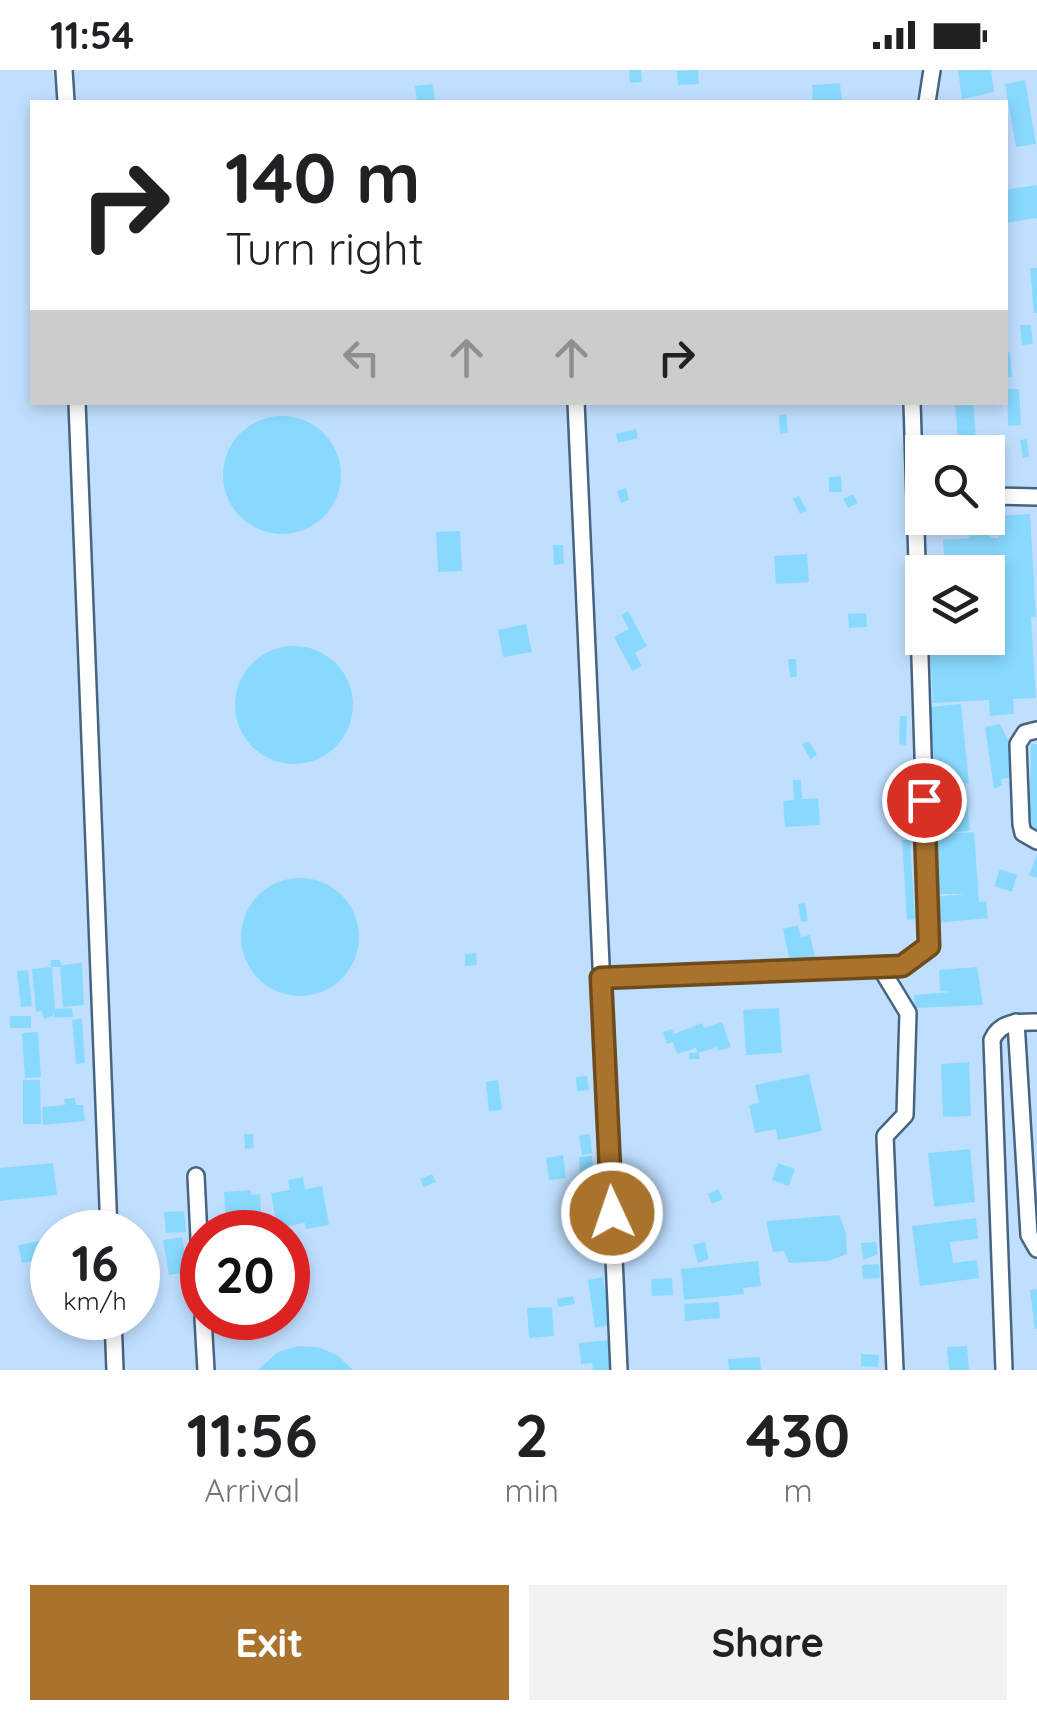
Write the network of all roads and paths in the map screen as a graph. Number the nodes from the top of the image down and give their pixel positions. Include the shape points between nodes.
1 (64, 70) edge
2 (932, 70) edge
3 (66, 100) edge
4 (927, 100) edge
5 (78, 405) edge
6 (576, 405) edge
7 (912, 405) edge
8 (915, 435) edge
9 (1005, 496) edge
10 (1037, 497) edge
11 (920, 535) edge
12 (1037, 730) edge
13 (1037, 841) edge
14 (880, 967) junction
15 (601, 978) junction
16 (1016, 1022) junction
17 (1037, 1022) edge
18 (196, 1176) dead end
19 (108, 1210) edge
20 (198, 1210) edge
21 (1037, 1249) edge
22 (114, 1340) edge
23 (205, 1340) edge
24 (115, 1370) edge
25 (206, 1370) edge
26 (619, 1370) edge
27 (895, 1370) edge
28 (1004, 1370) edge

1 - 3 lane
2 - 4 lane
5 - 19 lane
6 - 15 lane
7 - 8 lane
9 - 10 lane
11 - 14 lane via 929,946 902,966
12 - 13 lane via 1018,744 1021,824 1023,834
14 - 15 lane
14 - 27 lane via 908,1013 905,1115 885,1136
15 - 26 lane
16 - 17 lane
16 - 21 lane via 1030,1235
16 - 28 lane via 996,1030 992,1040
18 - 20 lane
22 - 24 lane
23 - 25 lane

